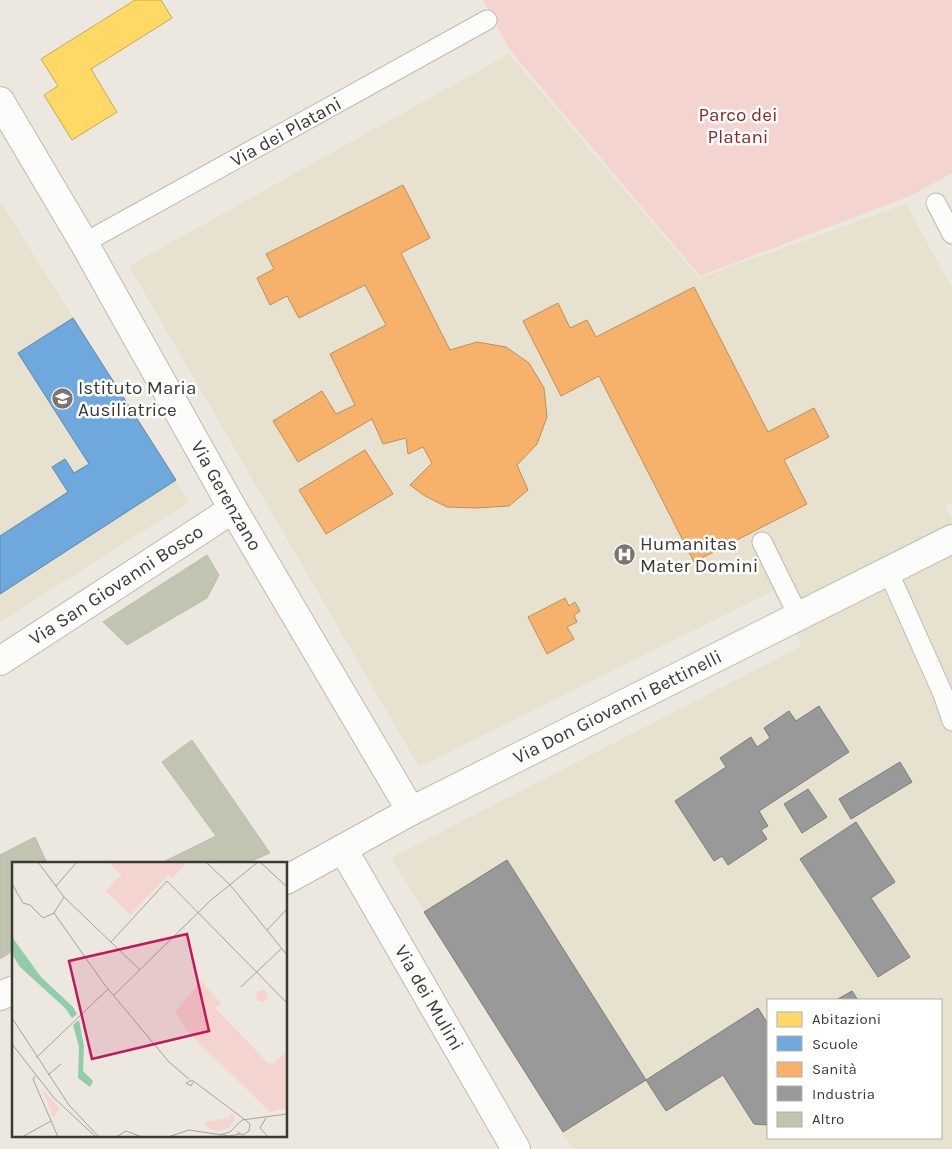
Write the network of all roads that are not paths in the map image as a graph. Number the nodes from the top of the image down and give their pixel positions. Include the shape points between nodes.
1 (487, 20) dead end
2 (0, 101) edge
3 (936, 203) dead end
4 (952, 234) edge
5 (84, 243) junction
6 (233, 509) junction
7 (952, 539) edge
8 (762, 542) dead end
9 (888, 571) junction
10 (798, 617) junction
11 (0, 661) edge
12 (952, 720) edge
13 (411, 811) junction
14 (343, 849) junction
15 (288, 879) edge
16 (12, 991) edge
17 (0, 996) edge
18 (516, 1149) edge

1 - 5 lane, Via dei Platani
2 - 5 street, Via Gerenzano
3 - 4 lane
5 - 6 street, Via Gerenzano
6 - 11 street, Via San Giovanni Bosco
6 - 13 street, Via Gerenzano
7 - 9 street, Via Don Giovanni Bettinelli
8 - 10 lane
9 - 10 street, Via Don Giovanni Bettinelli
9 - 12 lane
10 - 13 street, Via Don Giovanni Bettinelli
13 - 14 street, Via Don Giovanni Bettinelli
14 - 15 street, Via Don Giovanni Bettinelli
14 - 18 street, Via dei Mulini
16 - 17 street

